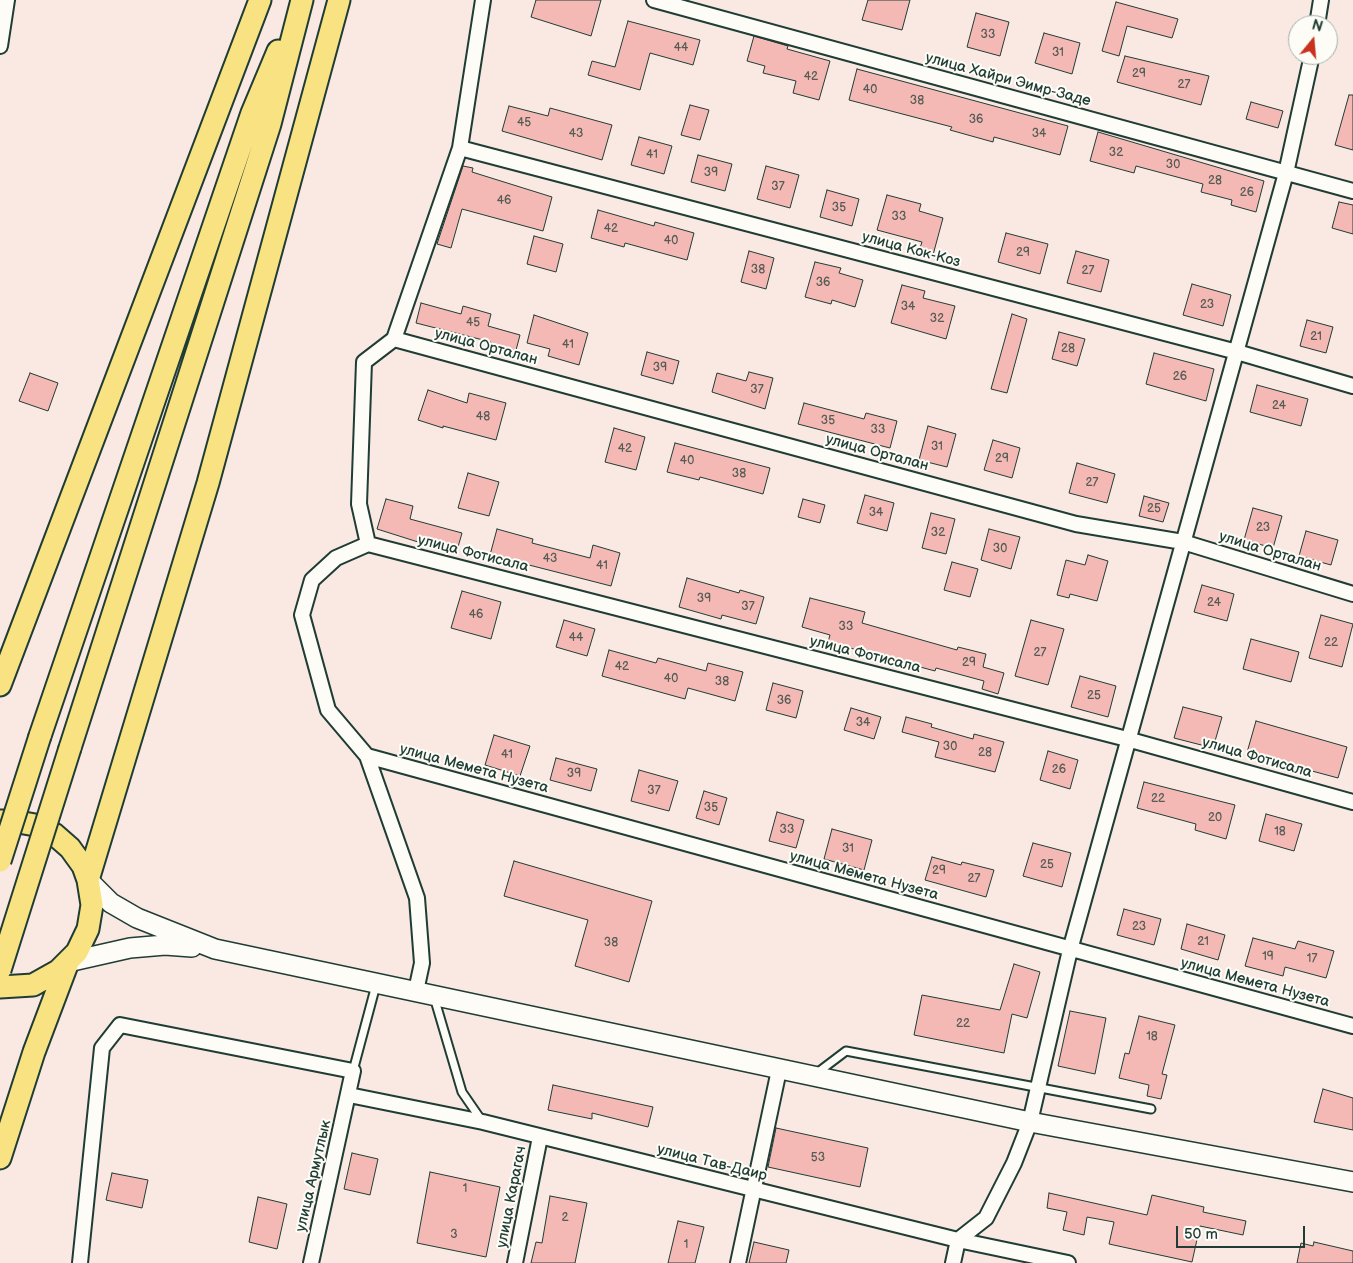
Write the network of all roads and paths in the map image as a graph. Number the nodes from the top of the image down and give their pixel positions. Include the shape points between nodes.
1 (7, 0) edge
2 (260, 0) edge
3 (300, 0) edge
4 (339, 0) edge
5 (483, 0) edge
6 (654, 0) edge
7 (1321, 0) edge
8 (1319, 15) edge
9 (0, 46) edge
10 (1310, 65) edge
11 (460, 148) junction
12 (1286, 172) junction
13 (1353, 191) edge
14 (394, 339) junction
15 (1237, 352) junction
16 (1353, 386) edge
17 (1183, 542) junction
18 (368, 544) junction
19 (1353, 594) edge
20 (0, 685) edge
21 (1127, 739) junction
22 (367, 756) junction
23 (1353, 802) edge
24 (0, 822) edge
25 (0, 861) edge
26 (88, 880) junction
27 (216, 948) junction
28 (1070, 950) junction
29 (68, 962) junction
30 (0, 970) edge
31 (377, 982) junction
32 (0, 987) edge
33 (424, 993) junction
34 (1353, 1026) edge
35 (779, 1070) junction
36 (353, 1071) junction
37 (812, 1077) junction
38 (1038, 1087) junction
39 (349, 1095) junction
40 (1151, 1108) dead end
41 (483, 1122) junction
42 (1030, 1122) junction
43 (540, 1136) junction
44 (0, 1158) edge
45 (1353, 1182) edge
46 (755, 1191) junction
47 (958, 1240) junction
48 (80, 1263) edge
49 (312, 1263) edge
50 (515, 1263) edge
51 (738, 1263) edge
52 (952, 1263) edge
53 (1068, 1263) edge

1 - 9 street
2 - 20 main road
3 - 25 main road, bridge via 252,112
3 - 30 main road, bridge via 270,124
4 - 26 main road via 208,483
5 - 11 street
6 - 12 street, улица Хайри Эимр-Заде
7 - 8 street
10 - 12 street
11 - 14 street
11 - 15 street, улица Кок-Коз
12 - 13 street, улица Хайри Эимр-Заде
12 - 15 street
14 - 17 street, улица Орталан via 1076,524
14 - 18 street via 364,362 359,504
15 - 16 street, улица Кок-Коз
15 - 17 street
17 - 19 street, улица Орталан
17 - 21 street
18 - 21 street, улица Фотисала
18 - 22 street via 336,558 312,580 302,614 328,710
21 - 23 street, улица Фотисала
21 - 28 street
22 - 28 street, улица Мемета Нузета
22 - 33 street via 417,898
24 - 26 main road via 13,820 54,834 70,848 83,866
26 - 27 main road via 111,903 137,918
26 - 29 main road via 92,905 88,929 78,952
27 - 29 main road via 165,945 130,948
27 - 31 main road
28 - 34 street, улица Мемета Нузета
28 - 38 street
29 - 32 main road via 33,985
29 - 44 main road via 34,1052
31 - 33 main road
31 - 36 lane
33 - 35 main road
33 - 41 lane via 462,1092
35 - 37 main road
35 - 46 street
36 - 39 street, улица Армутлык
36 - 48 street via 120,1025 102,1048
37 - 38 lane via 846,1051
37 - 42 main road
38 - 40 lane
38 - 42 street
39 - 41 street, улица Тав-Даир
39 - 49 street, улица Армутлык
41 - 43 street, улица Тав-Даир
42 - 45 main road
42 - 47 street via 1014,1163 986,1218
43 - 46 street, улица Тав-Даир
43 - 50 street, улица Карагач
46 - 47 street, улица Тав-Даир
46 - 51 street
47 - 52 street
47 - 53 street, улица Тав-Даир

